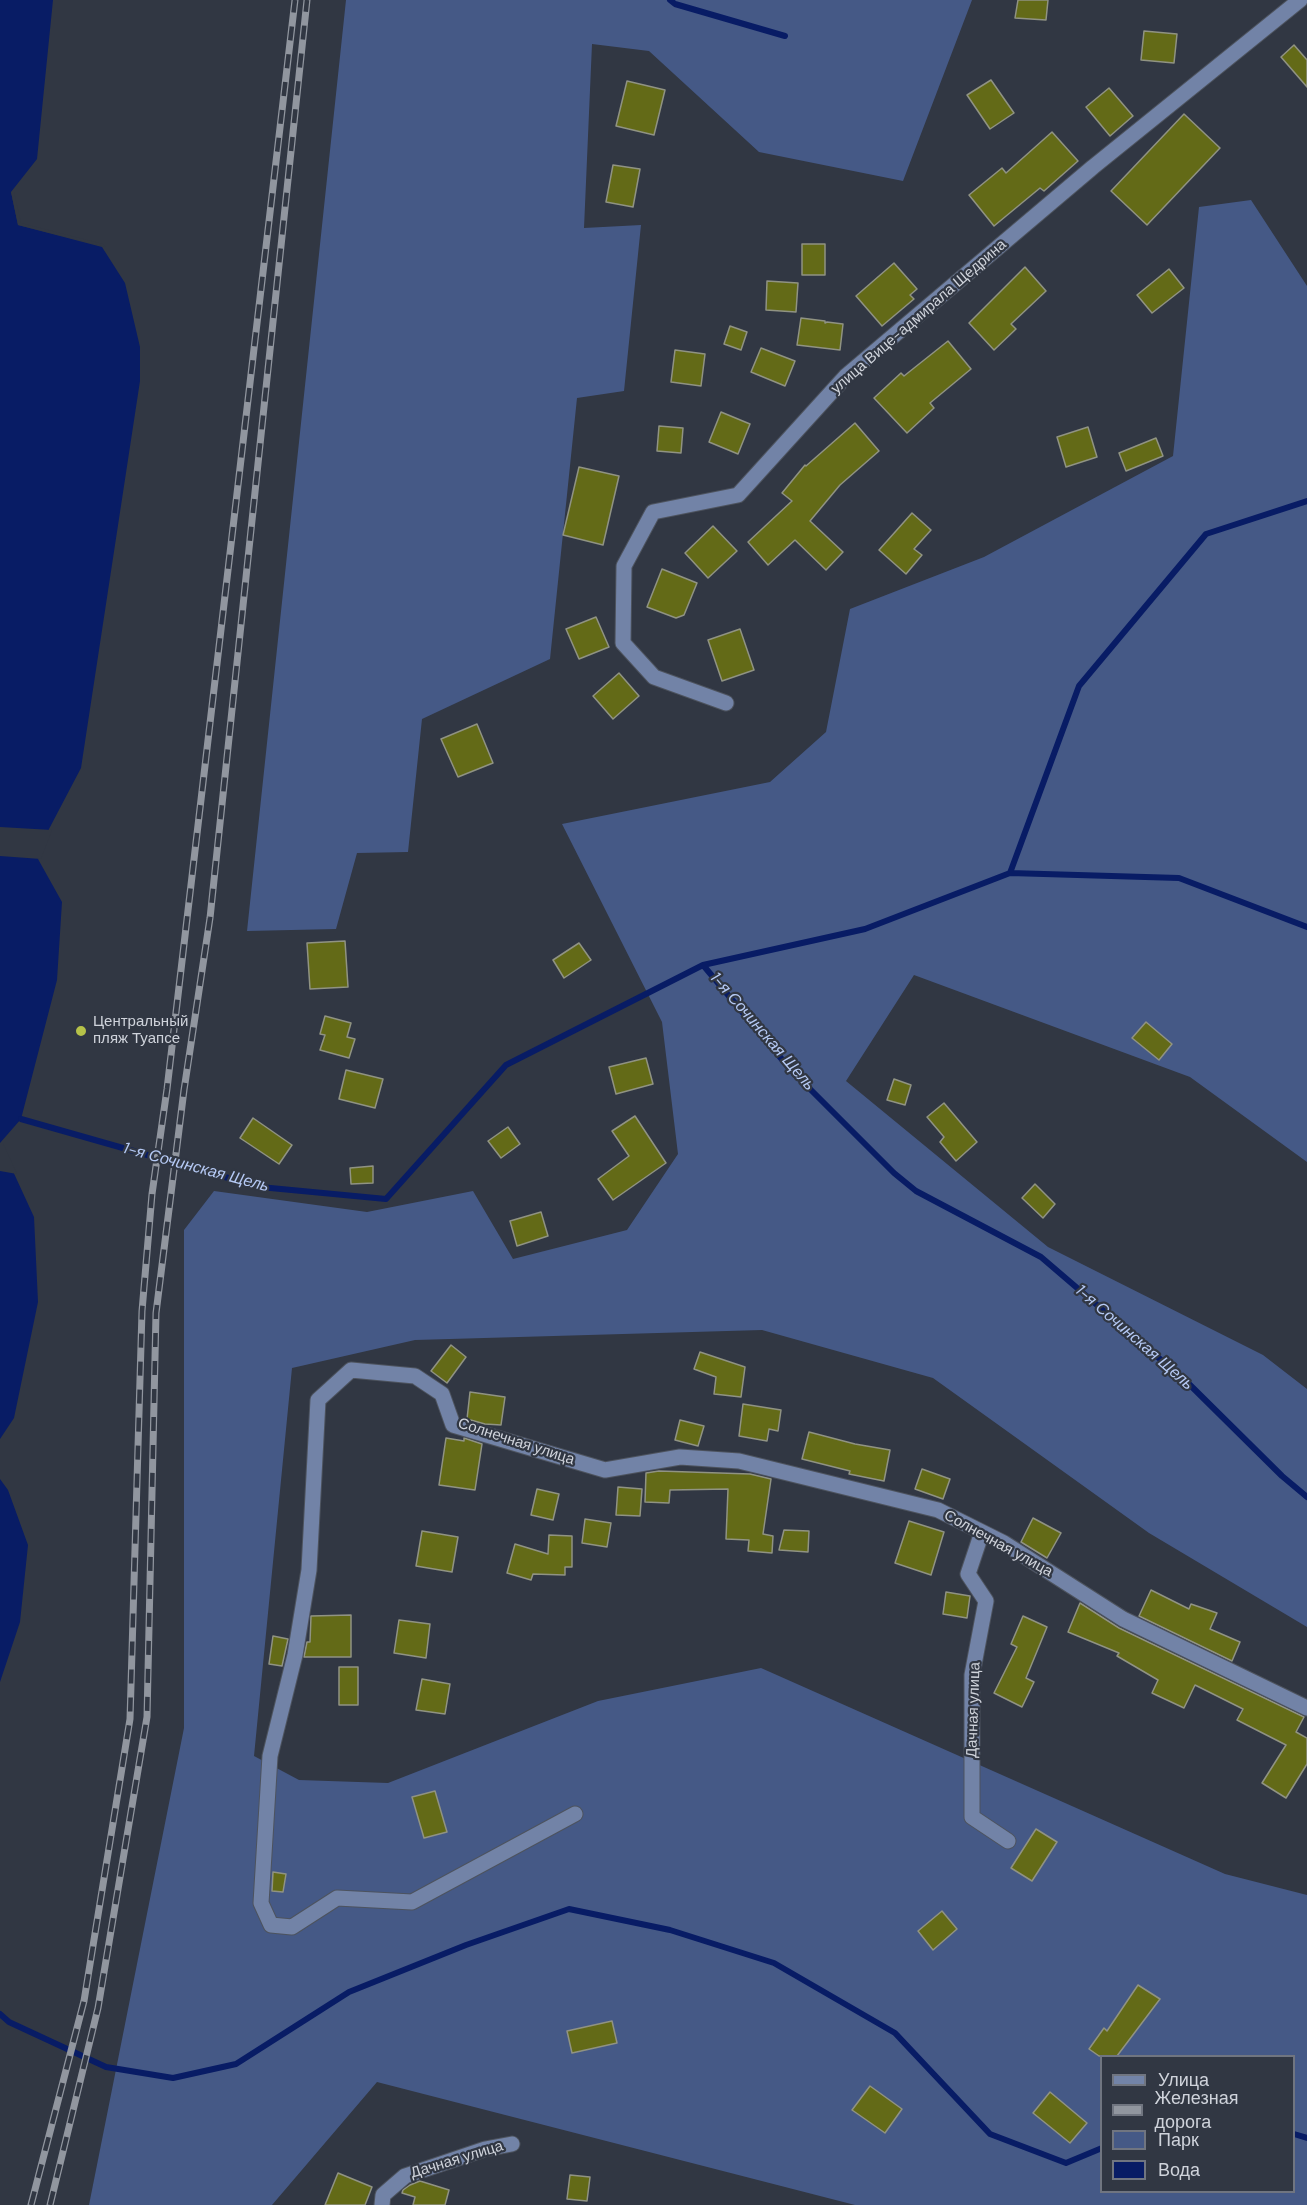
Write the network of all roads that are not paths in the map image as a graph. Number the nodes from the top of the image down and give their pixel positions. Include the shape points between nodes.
1 (1300, 0) edge
2 (726, 703) dead end
3 (982, 1532) junction
4 (1307, 1708) edge
5 (576, 1814) dead end
6 (1008, 1841) dead end
7 (512, 2144) dead end
8 (382, 2205) edge

1 - 2 street, улица Вице-адмирала Щедрина via 1093,167 846,376 738,495 653,512 624,566 622,643 654,677
3 - 4 street, Солнечная улица via 1124,1619
3 - 5 street, Солнечная улица via 938,1510 739,1461 680,1457 605,1470 453,1425 442,1394 415,1376 351,1370 318,1400 309,1570 295,1655 270,1756 261,1903 271,1925 292,1927 337,1898 411,1902
3 - 6 street, Дачная улица via 968,1574 986,1601 972,1675 972,1817
7 - 8 street, Дачная улица via 405,2176 383,2195

